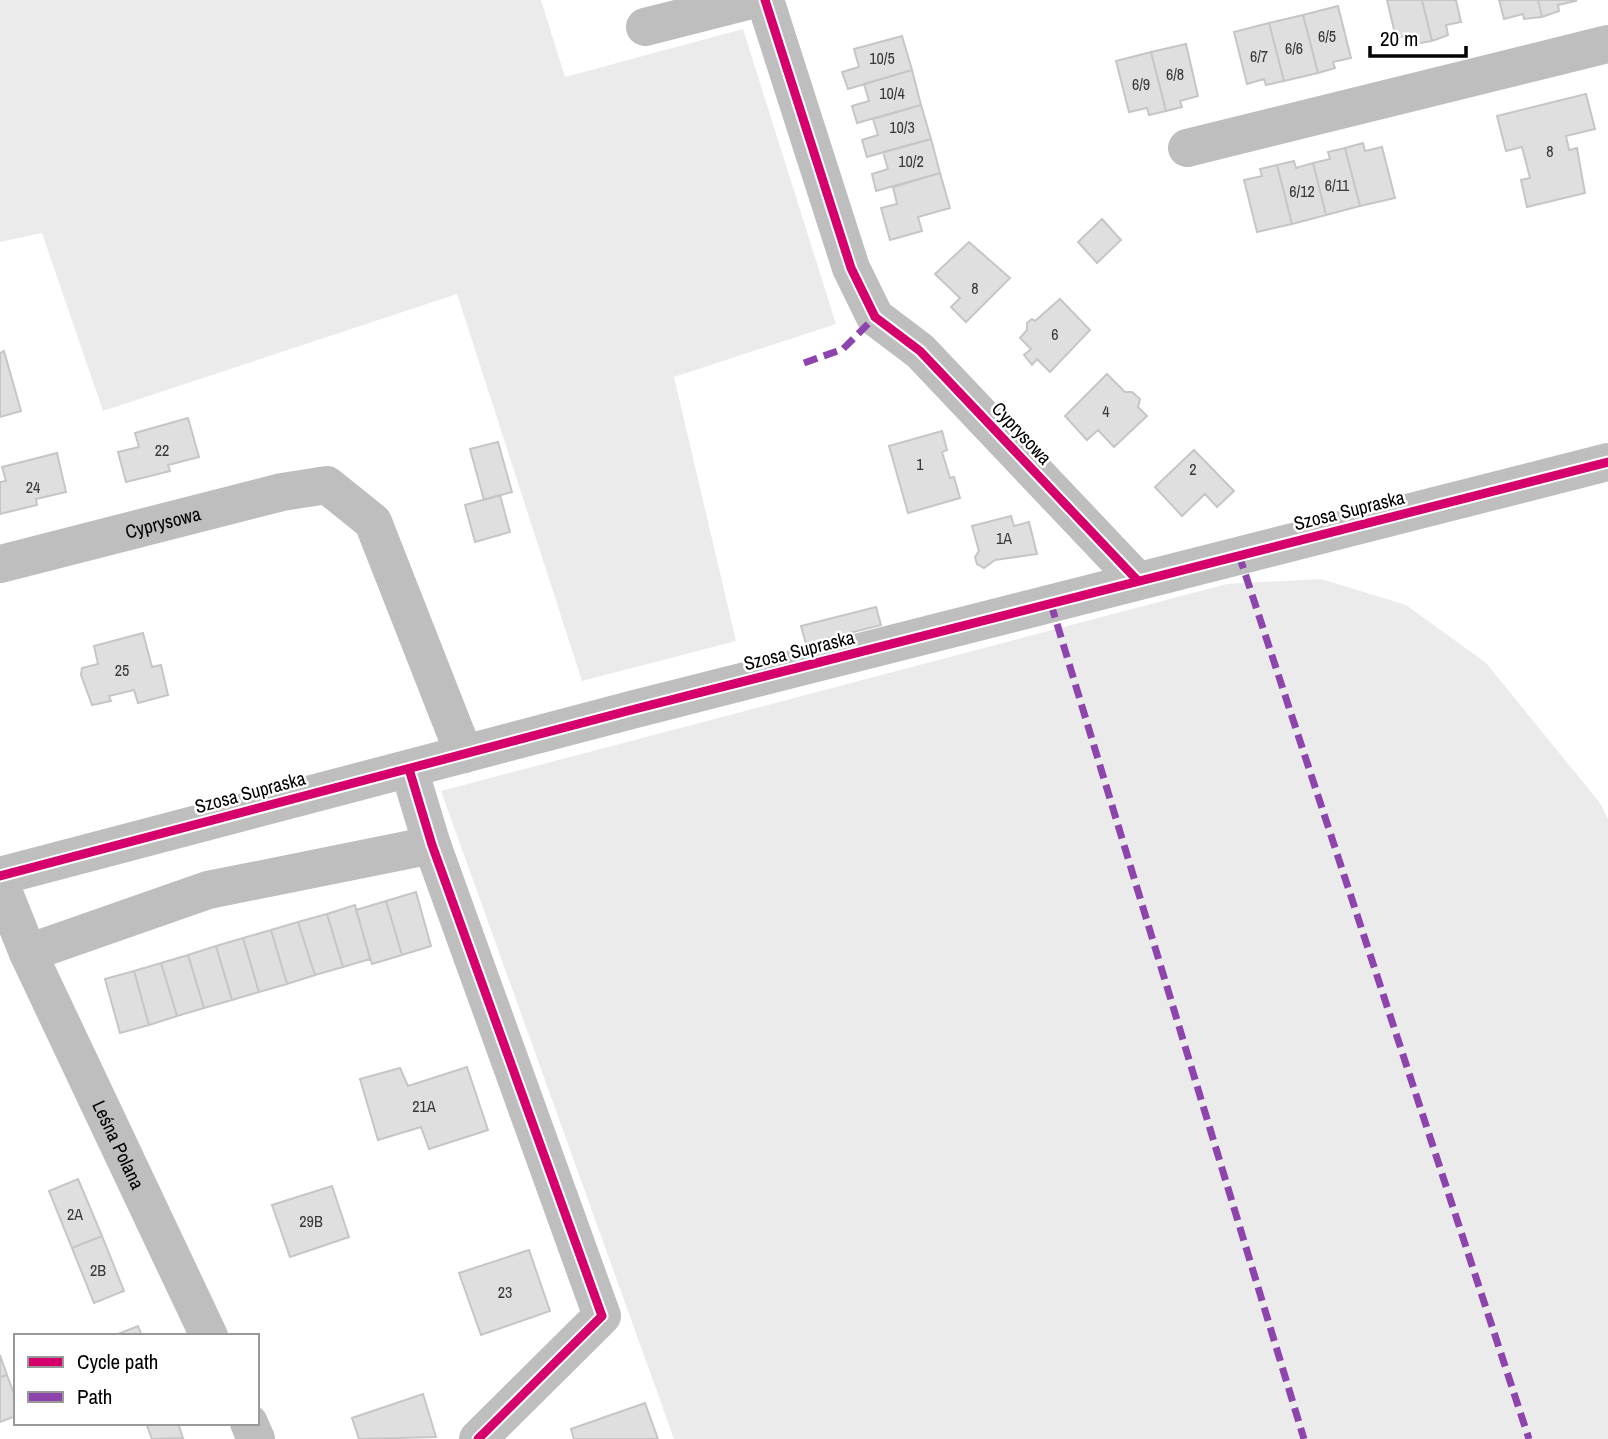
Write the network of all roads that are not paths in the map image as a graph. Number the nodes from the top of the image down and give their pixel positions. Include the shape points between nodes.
1 (751, 0) edge
2 (765, 0) edge
3 (645, 27) dead end
4 (1608, 44) edge
5 (1187, 148) dead end
6 (1608, 462) edge
7 (0, 564) edge
8 (1138, 581) junction
9 (464, 754) junction
10 (409, 769) junction
11 (432, 845) junction
12 (0, 876) edge
13 (0, 883) edge
14 (29, 953) junction
15 (208, 1334) edge
16 (478, 1439) edge

1 - 3 street
2 - 8 street, Cyprysowa via 851,268 875,317 920,351
4 - 5 street
6 - 8 street, Szosa Supraska
7 - 9 street, Cyprysowa via 282,492 327,485 373,522
8 - 9 street, Szosa Supraska
9 - 10 street, Szosa Supraska
10 - 11 street
10 - 12 street, Szosa Supraska
11 - 14 street via 208,890
11 - 16 street via 602,1316
13 - 14 street, Leśna Polana
14 - 15 street, Leśna Polana

